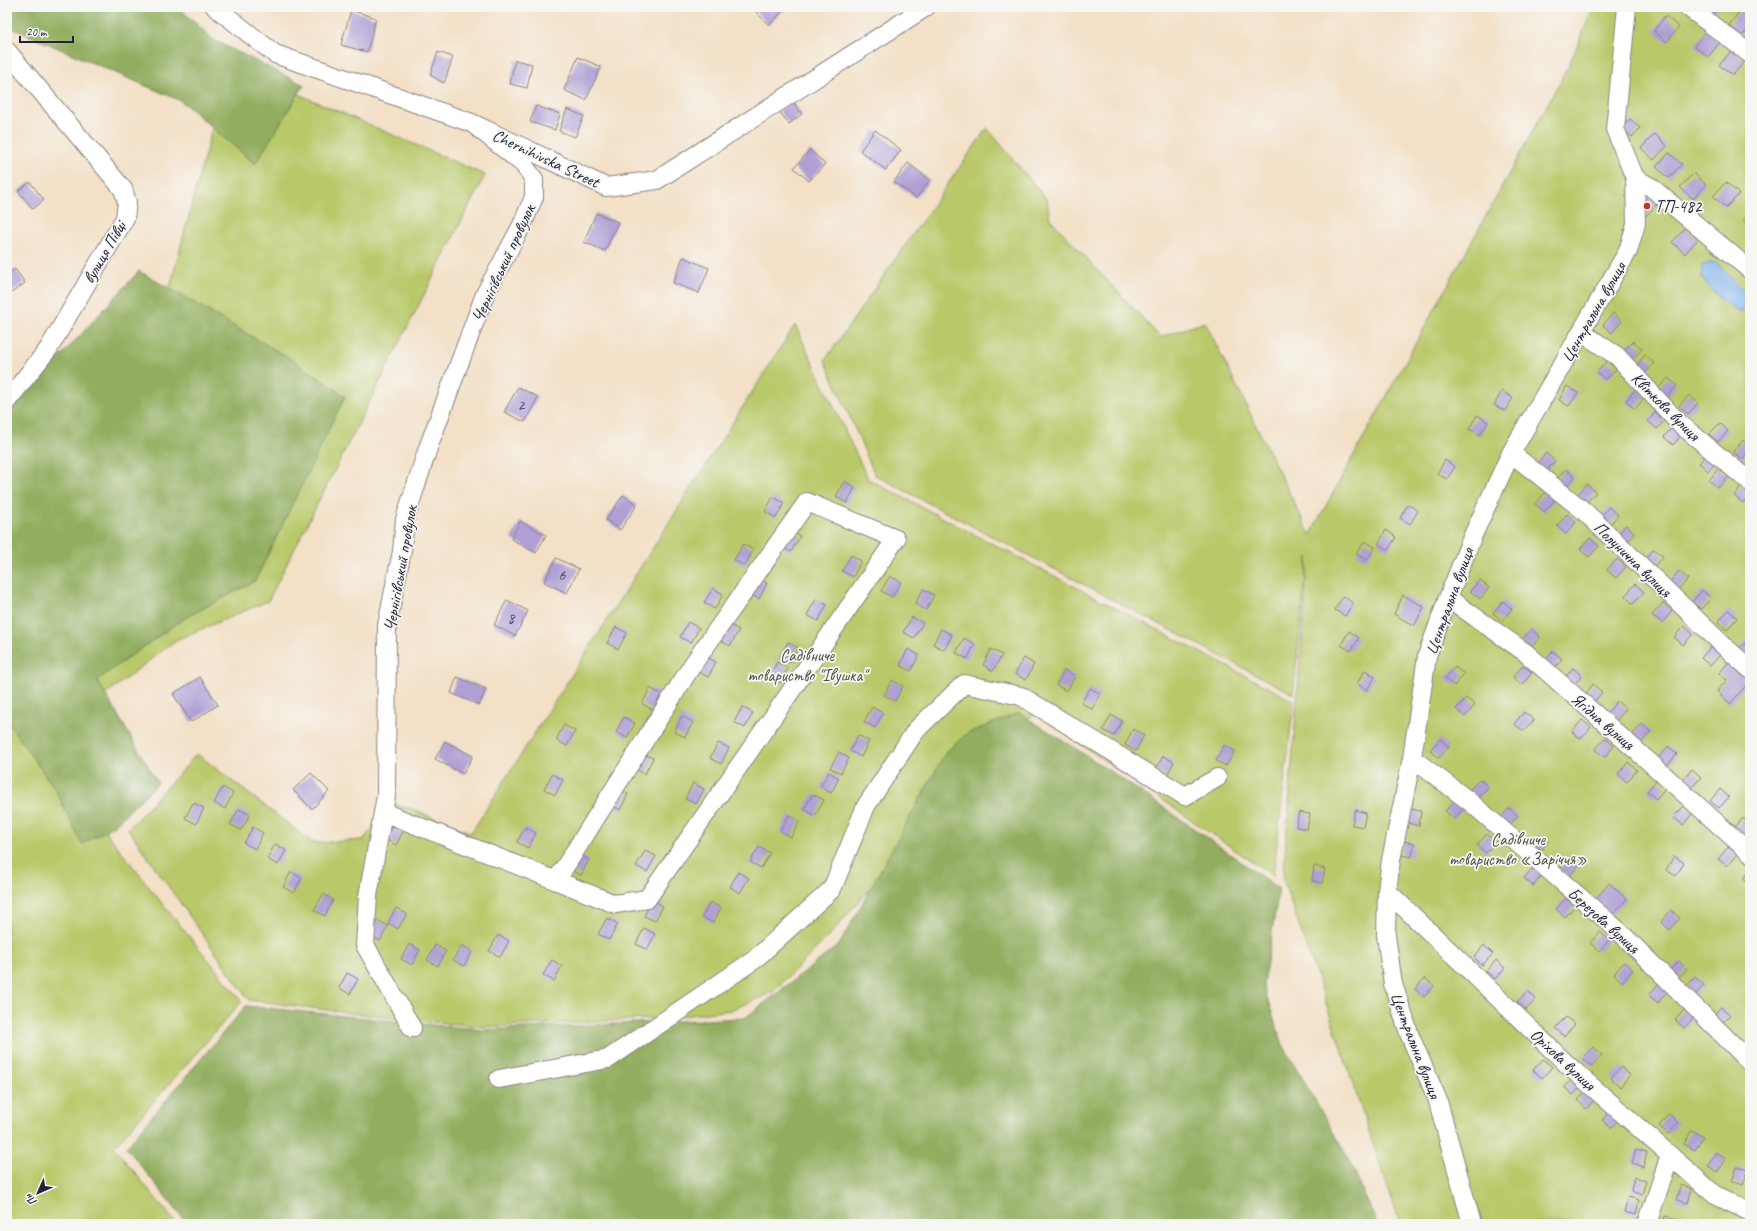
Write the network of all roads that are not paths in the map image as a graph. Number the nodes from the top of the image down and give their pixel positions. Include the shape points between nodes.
1 (926, 7) edge
2 (1627, 7) edge
3 (1688, 7) edge
4 (218, 8) edge
5 (7, 51) edge
6 (1750, 54) edge
7 (472, 123) junction
8 (1635, 178) junction
9 (1750, 270) edge
10 (1581, 332) junction
11 (7, 401) edge
12 (1511, 453) junction
13 (1750, 482) edge
14 (1448, 598) junction
15 (1750, 669) edge
16 (1412, 758) junction
17 (1217, 778) dead end
18 (383, 812) junction
19 (1750, 853) edge
20 (556, 881) junction
21 (1387, 892) junction
22 (412, 1028) dead end
23 (1750, 1062) edge
24 (499, 1079) dead end
25 (1670, 1155) junction
26 (1750, 1212) edge
27 (1472, 1224) edge
28 (1647, 1224) edge

1 - 7 street, Chernihivska Street via 657,180 606,186
2 - 8 street, Центральна вулиця via 1615,129
3 - 6 street
4 - 7 street, Chernihivska Street via 275,54
5 - 11 street, вулиця Півці via 122,189 127,202 125,218 49,348
7 - 18 street, Чернігівський провулок via 522,164 534,179 534,198 485,294 428,448 405,519 402,551 387,625 386,796
8 - 9 street via 1651,187
8 - 10 street, Центральна вулиця via 1636,224 1628,251
10 - 12 street, Центральна вулиця
10 - 13 street, Квіткова вулиця via 1617,356 1679,423
12 - 14 street, Центральна вулиця via 1473,535
12 - 15 street, Полунична вулиця via 1584,511
14 - 16 street, Центральна вулиця via 1427,656
14 - 19 street, Ягідна вулиця via 1526,653
16 - 21 street, Центральна вулиця
16 - 23 street, Березова вулиця via 1469,801 1620,932
17 - 24 street via 1185,796 1021,696 964,684 916,730 866,806 832,889 754,960 608,1059
18 - 20 street
18 - 22 street, Чернігівський провулок via 368,896 365,945
20 - 20 street via 616,904 647,899 896,539 807,502 694,664
21 - 25 street, Оріхова вулиця via 1572,1069
21 - 27 street, Центральна вулиця via 1386,935 1393,984 1410,1036 1437,1098
25 - 26 street, Оріхова вулиця via 1715,1195
25 - 28 street

